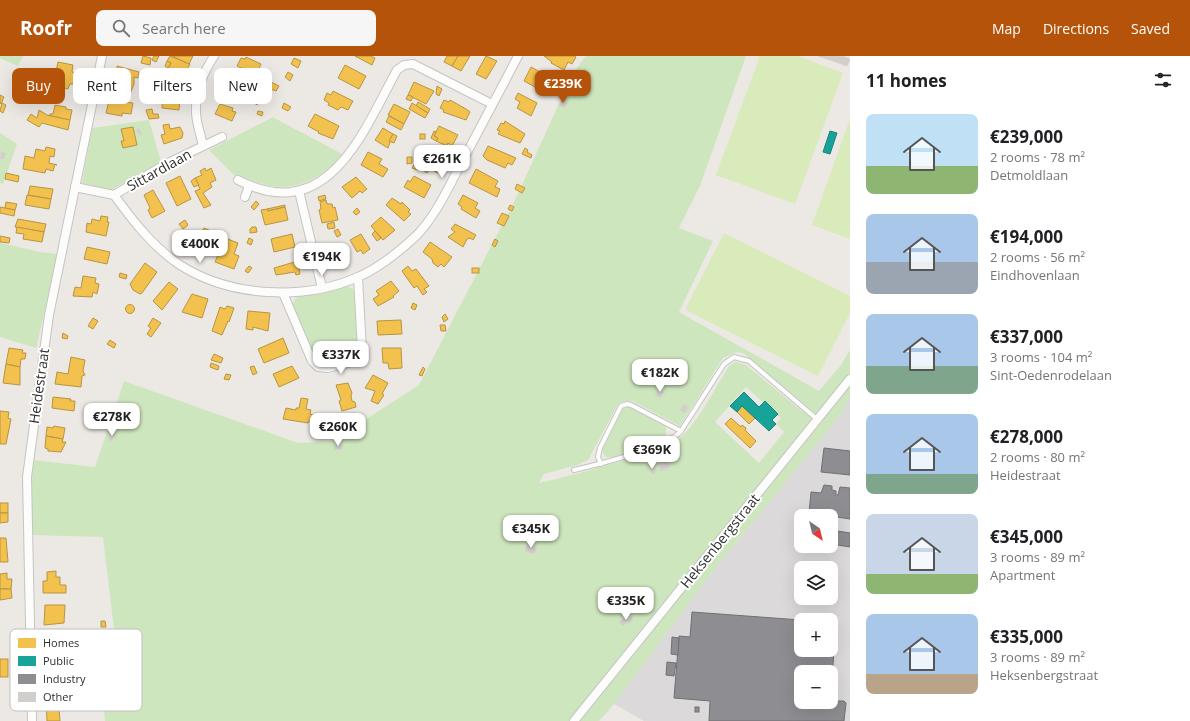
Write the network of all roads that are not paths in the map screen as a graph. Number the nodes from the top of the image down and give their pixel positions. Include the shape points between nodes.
1 (102, 56) edge
2 (214, 56) edge
3 (518, 56) edge
4 (492, 104) junction
5 (222, 137) dead end
6 (203, 146) junction
7 (238, 180) dead end
8 (249, 186) junction
9 (75, 187) junction
10 (299, 191) junction
11 (114, 195) junction
12 (245, 197) dead end
13 (358, 277) junction
14 (322, 288) junction
15 (283, 293) junction
16 (850, 379) edge
17 (818, 420) junction
18 (681, 431) junction
19 (601, 464) junction
20 (574, 470) dead end
21 (30, 629) edge
22 (32, 711) edge
23 (32, 721) edge
24 (574, 721) edge

1 - 9 street, Heidestraat
2 - 6 street, Sittardlaan via 205,70 198,91 196,113
3 - 4 street
4 - 10 street via 413,64 404,64 397,70 349,156 324,179
4 - 13 street via 433,214 417,234 388,260
5 - 6 street, Sittardlaan
6 - 11 street, Sittardlaan via 166,164
7 - 8 street
8 - 10 street via 264,190
8 - 12 street
9 - 11 street
9 - 21 street, Heidestraat via 49,315 27,477
10 - 14 street
11 - 15 street via 135,224 180,264 218,283 251,291
13 - 14 street
13 - 15 street via 362,351 359,358 352,362 328,368 318,367 312,361
14 - 15 street
16 - 17 street, Heksenbergstraat
17 - 18 lane via 749,361 734,357 724,364
17 - 24 street, Heksenbergstraat
18 - 19 lane via 672,439
18 - 19 lane via 631,405 624,404 600,448 598,457
19 - 20 lane
22 - 23 street, Heidestraat

